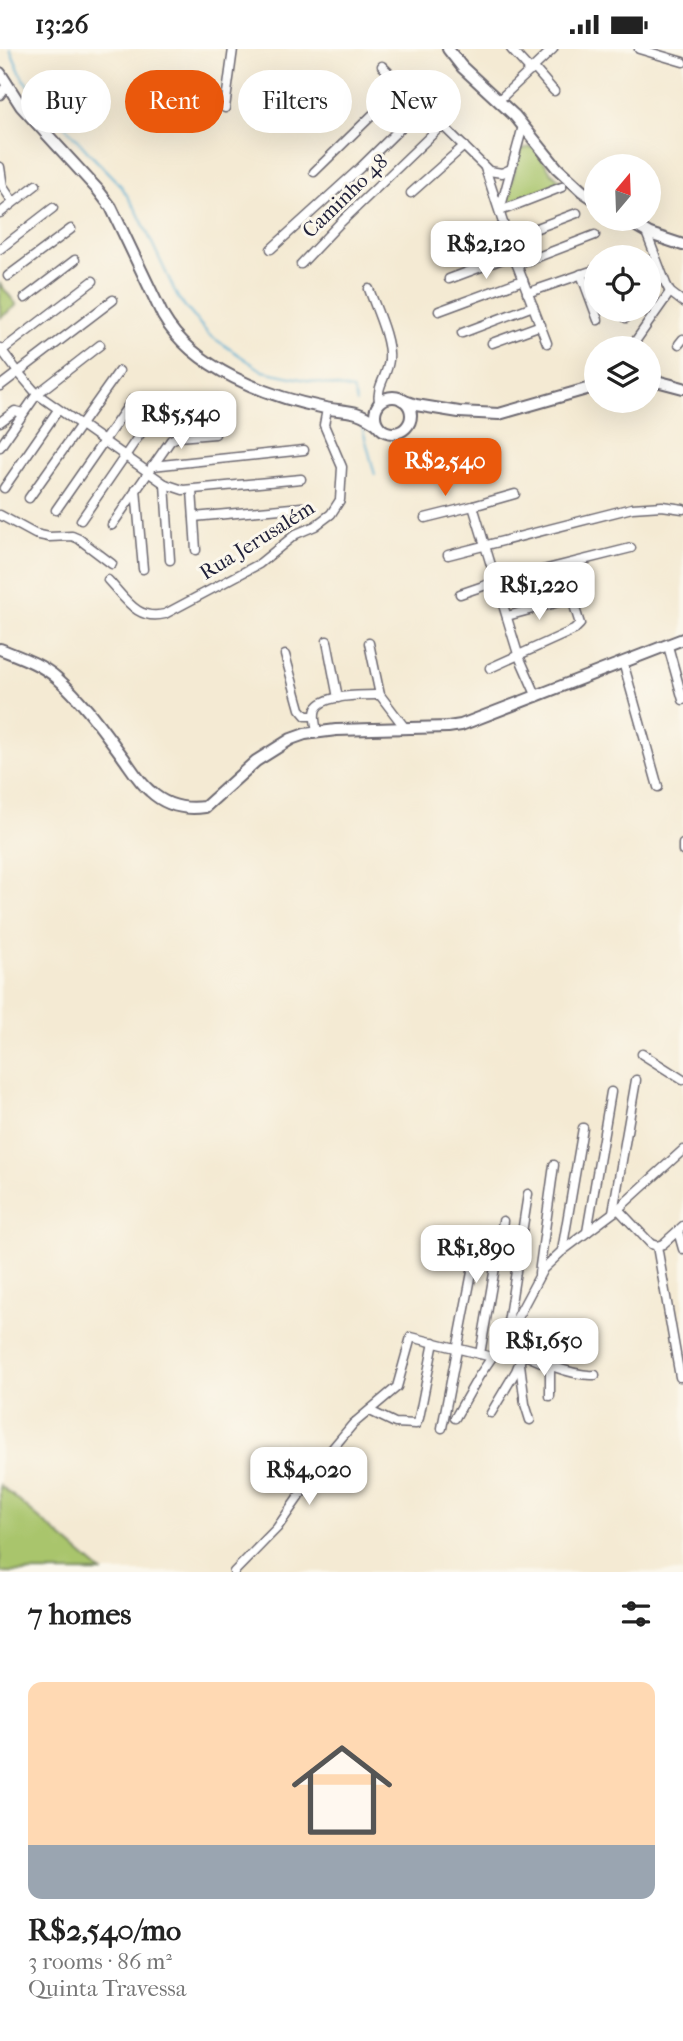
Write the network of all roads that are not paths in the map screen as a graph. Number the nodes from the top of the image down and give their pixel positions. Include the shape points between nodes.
1 (233, 49) edge
2 (448, 49) edge
3 (511, 49) edge
4 (554, 49) edge
5 (639, 49) edge
6 (661, 53) edge
7 (683, 62) edge
8 (382, 66) dead end
9 (532, 69) junction
10 (386, 70) edge
11 (0, 73) edge
12 (7, 85) junction
13 (554, 91) dead end
14 (0, 95) edge
15 (499, 100) junction
16 (225, 108) dead end
17 (366, 121) edge
18 (523, 126) junction
19 (395, 133) edge
20 (434, 133) edge
21 (452, 133) edge
22 (536, 142) junction
23 (518, 144) junction
24 (464, 146) junction
25 (0, 167) edge
26 (485, 168) junction
27 (511, 169) junction
28 (314, 172) dead end
29 (36, 185) dead end
30 (562, 187) dead end
31 (584, 192) edge
32 (411, 193) dead end
33 (13, 202) junction
34 (53, 208) dead end
35 (500, 211) junction
36 (0, 213) edge
37 (577, 213) dead end
38 (504, 226) junction
39 (71, 229) dead end
40 (646, 232) joint
41 (595, 235) dead end
42 (508, 239) junction
43 (683, 245) edge
44 (451, 246) dead end
45 (0, 249) edge
46 (271, 249) dead end
47 (513, 255) junction
48 (75, 260) dead end
49 (301, 264) dead end
50 (517, 265) junction
51 (584, 273) edge
52 (581, 274) junction
53 (8, 276) dead end
54 (449, 279) dead end
55 (523, 280) junction
56 (93, 281) dead end
57 (584, 282) edge
58 (369, 289) dead end
59 (670, 292) junction
60 (527, 293) junction
61 (25, 298) dead end
62 (113, 300) dead end
63 (683, 302) edge
64 (533, 306) junction
65 (439, 311) dead end
66 (541, 325) junction
67 (462, 333) dead end
68 (639, 336) edge
69 (492, 343) dead end
70 (547, 343) dead end
71 (100, 345) dead end
72 (1, 350) edge
73 (119, 371) dead end
74 (18, 372) junction
75 (661, 382) edge
76 (0, 386) edge
77 (683, 388) edge
78 (584, 390) edge
79 (37, 394) junction
80 (133, 399) dead end
81 (402, 400) junction
82 (160, 405) dead end
83 (378, 405) junction
84 (429, 407) junction
85 (327, 409) junction
86 (58, 410) junction
87 (355, 411) junction
88 (23, 413) junction
89 (411, 418) junction
90 (0, 422) edge
91 (377, 423) junction
92 (81, 425) junction
93 (215, 433) dead end
94 (104, 441) junction
95 (0, 446) edge
96 (304, 450) dead end
97 (125, 456) junction
98 (150, 469) junction
99 (301, 479) dead end
100 (165, 484) junction
101 (4, 488) dead end
102 (136, 489) junction
103 (192, 490) junction
104 (515, 494) dead end
105 (29, 498) dead end
106 (473, 506) junction
107 (302, 507) dead end
108 (683, 509) edge
109 (56, 510) dead end
110 (0, 515) edge
111 (194, 517) junction
112 (425, 518) dead end
113 (81, 520) dead end
114 (112, 525) dead end
115 (484, 545) junction
116 (631, 548) dead end
117 (196, 550) dead end
118 (448, 555) dead end
119 (170, 560) dead end
120 (112, 564) dead end
121 (143, 569) dead end
122 (108, 580) dead end
123 (495, 582) junction
124 (460, 594) dead end
125 (507, 616) junction
126 (683, 639) edge
127 (327, 641) dead end
128 (369, 643) dead end
129 (668, 646) junction
130 (0, 649) edge
131 (518, 654) junction
132 (285, 655) dead end
133 (623, 662) junction
134 (490, 668) dead end
135 (380, 695) junction
136 (537, 697) junction
137 (338, 698) junction
138 (683, 700) edge
139 (314, 716) junction
140 (405, 728) junction
141 (317, 732) junction
142 (658, 787) dead end
143 (683, 844) edge
144 (683, 851) edge
145 (642, 1055) dead end
146 (636, 1080) dead end
147 (683, 1080) edge
148 (611, 1093) dead end
149 (583, 1128) dead end
150 (683, 1150) edge
151 (554, 1165) dead end
152 (528, 1193) dead end
153 (615, 1211) junction
154 (503, 1221) dead end
155 (587, 1232) junction
156 (681, 1233) edge
157 (478, 1241) dead end
158 (657, 1246) junction
159 (683, 1249) edge
160 (562, 1251) junction
161 (538, 1275) junction
162 (510, 1329) junction
163 (434, 1342) junction
164 (500, 1344) junction
165 (458, 1349) junction
166 (554, 1350) dead end
167 (523, 1354) junction
168 (480, 1355) junction
169 (492, 1357) junction
170 (520, 1364) junction
171 (550, 1365) junction
172 (595, 1375) dead end
173 (680, 1377) dead end
174 (550, 1397) dead end
175 (370, 1411) junction
176 (491, 1413) dead end
177 (455, 1418) dead end
178 (530, 1419) dead end
179 (442, 1428) dead end
180 (234, 1572) edge

1 - 16 street
2 - 15 main road
3 - 9 street
4 - 9 street
5 - 6 street
6 - 7 street
8 - 10 street
9 - 13 street
9 - 15 street
11 - 12 main road
12 - 14 street
12 - 85 main road via 106,200 175,334 235,379
15 - 18 main road
17 - 28 street
18 - 22 main road
18 - 23 street
19 - 46 street
20 - 49 street, Caminho 48
21 - 24 street
22 - 23 street
22 - 31 main road
23 - 27 street
24 - 26 street
24 - 32 street
25 - 33 street via 3,187
26 - 27 street via 497,173
26 - 35 street
27 - 35 street
29 - 33 street
30 - 35 street
33 - 36 street
34 - 45 street
35 - 38 street
37 - 42 street
38 - 42 street
38 - 44 street
39 - 53 street
40 - 43 main road
40 - 59 street
41 - 50 street
42 - 47 street
47 - 50 street
47 - 54 street
48 - 61 street
50 - 55 street
51 - 52 street
52 - 57 street
52 - 60 street
55 - 60 street
55 - 65 street
56 - 72 street
58 - 83 street via 389,355 377,393
59 - 63 street
59 - 68 street
60 - 64 street
62 - 74 street
64 - 66 street
64 - 67 street
66 - 69 street
66 - 70 street
71 - 79 street
72 - 74 street
73 - 92 street
74 - 76 street
74 - 79 street
75 - 77 main road
78 - 84 main road via 499,414
79 - 86 street
79 - 88 street
80 - 94 street
81 - 83 main road via 386,398
81 - 84 main road
81 - 89 main road via 410,408
82 - 97 street
83 - 87 main road
83 - 91 main road
84 - 89 main road
85 - 87 main road
85 - 122 street, Rua Jerusalém via 324,425 342,467 340,500 325,519 296,534 259,564 165,614 142,613
86 - 92 street
86 - 101 street
87 - 91 main road
88 - 90 street via 15,411
88 - 95 street
89 - 91 main road via 396,433 384,431
92 - 94 street
92 - 105 street
93 - 98 street via 175,437
94 - 97 street
94 - 109 street
96 - 98 street
97 - 98 street
97 - 113 street
98 - 100 street
98 - 102 street
99 - 103 street
100 - 103 street
100 - 119 street
102 - 114 street
102 - 121 street
103 - 111 street
104 - 106 street
106 - 112 street
106 - 115 street
107 - 111 street
108 - 115 street via 632,508
110 - 120 street via 35,534 79,539
111 - 117 street
115 - 118 street
115 - 123 street
116 - 123 street
123 - 124 street
123 - 125 street
125 - 131 street
125 - 131 street via 570,599 580,618 579,627
126 - 129 main road
127 - 137 street
128 - 135 street
129 - 133 main road
129 - 138 street
130 - 141 main road via 29,660 58,679 149,791 183,809 205,807 266,754 291,739
131 - 134 street
131 - 136 street
132 - 139 street via 300,709 306,716
133 - 136 main road
133 - 142 street
135 - 137 street
135 - 140 street
136 - 140 main road via 461,725
137 - 139 street via 320,703
139 - 141 street
140 - 141 main road
143 - 144 street
145 - 147 street
146 - 153 street
148 - 155 street
149 - 160 street
150 - 153 street
151 - 161 street
152 - 162 street
153 - 155 street
153 - 158 street
154 - 168 street
155 - 160 street
156 - 158 street
156 - 159 street
157 - 165 street
158 - 173 street
160 - 161 street
161 - 162 street
162 - 164 street
162 - 166 street
163 - 165 street
163 - 175 street via 409,1339 397,1387
163 - 175 street via 416,1424 395,1423
164 - 167 street
164 - 169 street
165 - 168 street
165 - 179 street
167 - 170 street
167 - 171 street
168 - 169 street
169 - 177 street
170 - 176 street
170 - 178 street
171 - 172 street
171 - 174 street
175 - 180 street via 332,1449 277,1528

